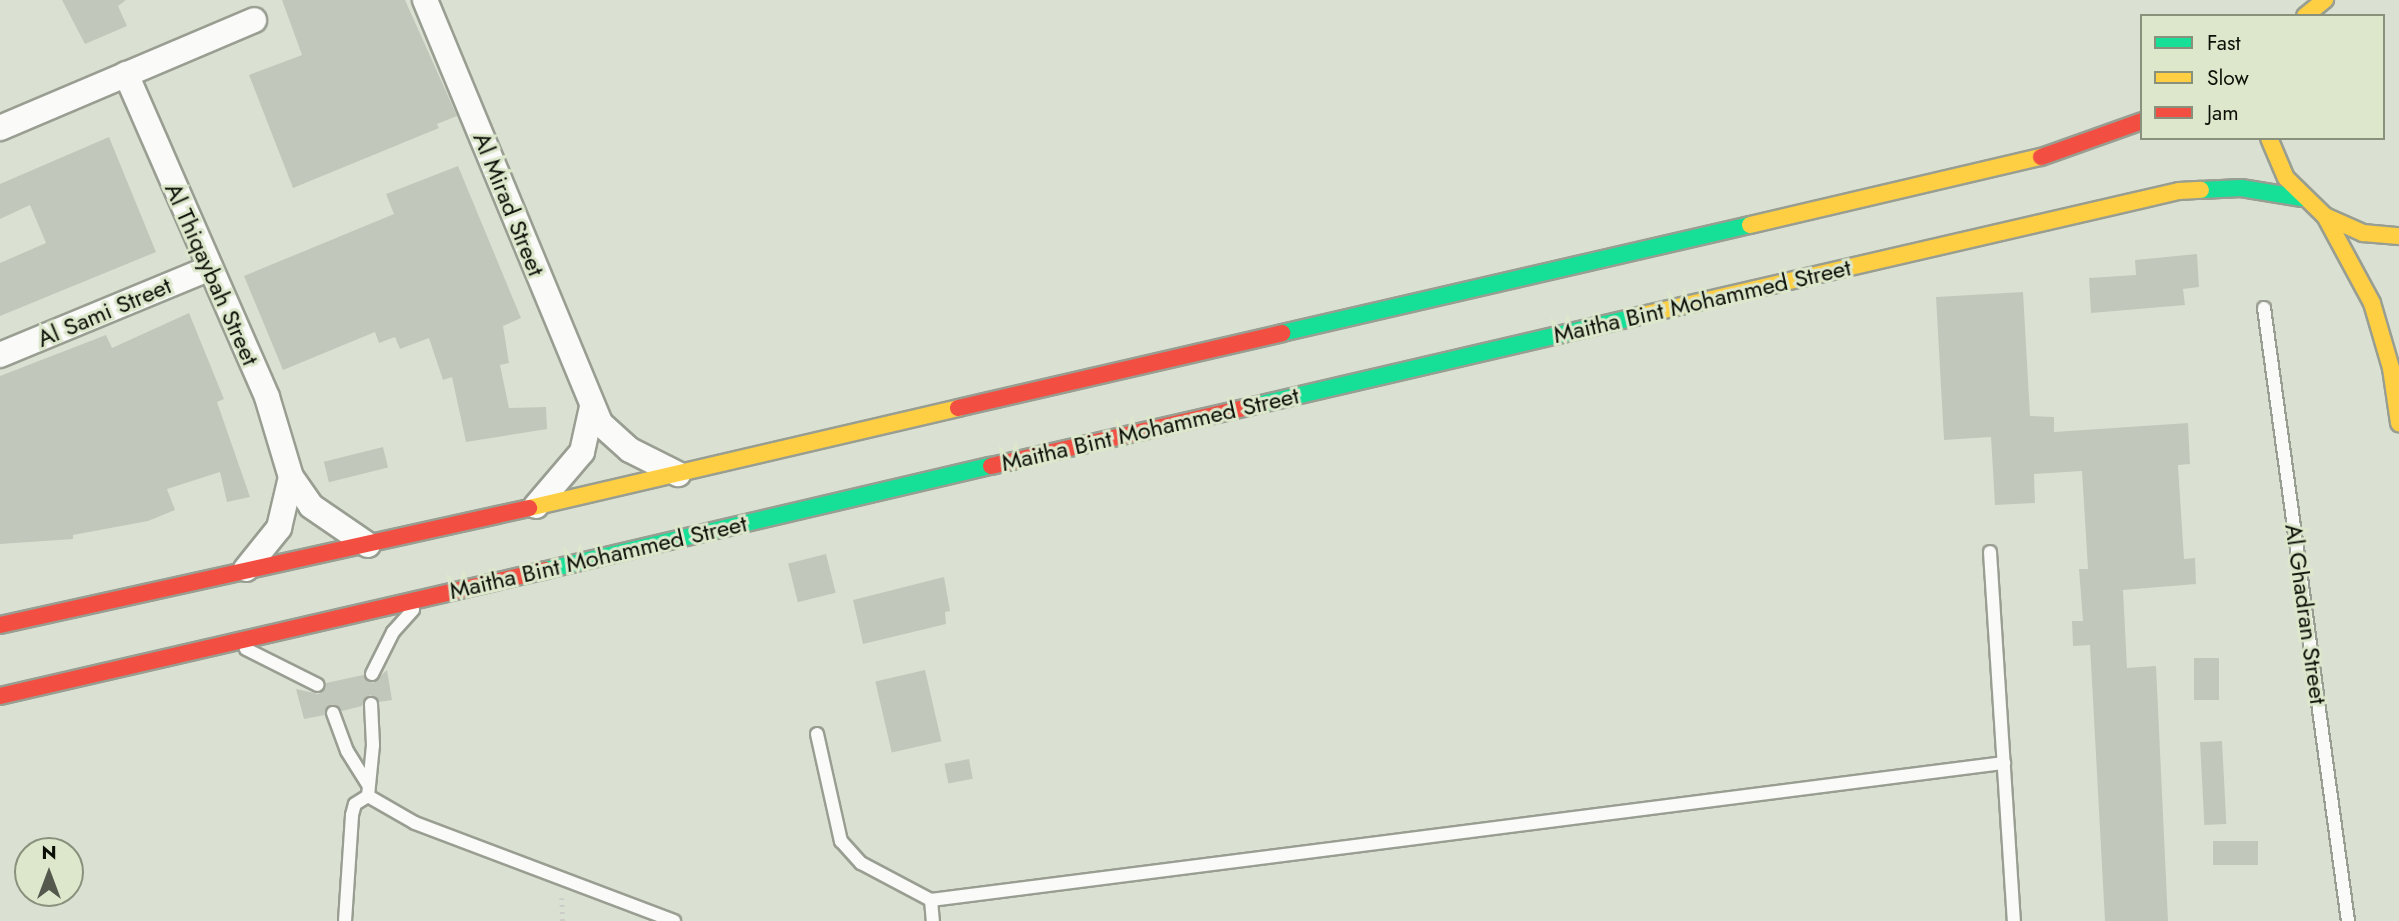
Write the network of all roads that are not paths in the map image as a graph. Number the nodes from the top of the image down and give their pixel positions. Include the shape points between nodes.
1 (425, 0) edge
2 (2325, 0) edge
3 (2306, 14) edge
4 (254, 20) dead end
5 (127, 74) junction
6 (2140, 122) edge
7 (0, 128) edge
8 (2270, 140) edge
9 (2302, 198) junction
10 (2325, 216) junction
11 (2399, 236) edge
12 (208, 269) junction
13 (2264, 308) dead end
14 (0, 355) edge
15 (592, 407) junction
16 (2399, 423) edge
17 (678, 474) junction
18 (291, 477) junction
19 (536, 506) junction
20 (369, 545) junction
21 (1990, 552) dead end
22 (246, 569) junction
23 (429, 595) junction
24 (0, 625) edge
25 (222, 643) junction
26 (372, 674) dead end
27 (317, 685) dead end
28 (0, 696) edge
29 (370, 704) dead end
30 (333, 713) dead end
31 (817, 734) dead end
32 (2004, 763) junction
33 (368, 790) junction
34 (931, 900) junction
35 (644, 907) junction
36 (345, 921) edge
37 (658, 921) edge
38 (674, 921) edge
39 (933, 921) edge
40 (2014, 921) edge
41 (2348, 921) edge

1 - 15 street, Al Mirad Street
2 - 3 main road
4 - 5 street
5 - 7 street
5 - 12 street, Al Thiqaybah Street
6 - 17 main road via 2042,157
8 - 9 main road via 2286,178
9 - 10 main road
9 - 23 main road, Maitha Bint Mohammed Street via 2242,188 2179,191
10 - 11 main road via 2363,233
10 - 16 main road via 2372,303 2391,368
12 - 14 street, Al Sami Street
12 - 18 street, Al Thiqaybah Street via 267,397
13 - 41 lane, Al Ghadran Street
15 - 17 street, Al Mirad Street via 615,438
15 - 19 street via 582,452
17 - 19 main road
18 - 20 street, Al Thiqaybah Street via 312,506
18 - 22 street, Al Thiqaybah Street via 279,528
19 - 20 main road
20 - 22 main road
21 - 32 lane
22 - 24 main road
23 - 25 main road, Maitha Bint Mohammed Street
23 - 26 lane via 393,632
25 - 27 lane via 275,660
25 - 28 main road, Maitha Bint Mohammed Street
29 - 33 lane via 373,745
30 - 33 lane
31 - 34 lane via 836,827 849,854
32 - 34 lane
32 - 40 lane
33 - 35 lane via 415,823
33 - 36 lane via 352,815
34 - 39 lane
35 - 37 lane
35 - 38 lane

